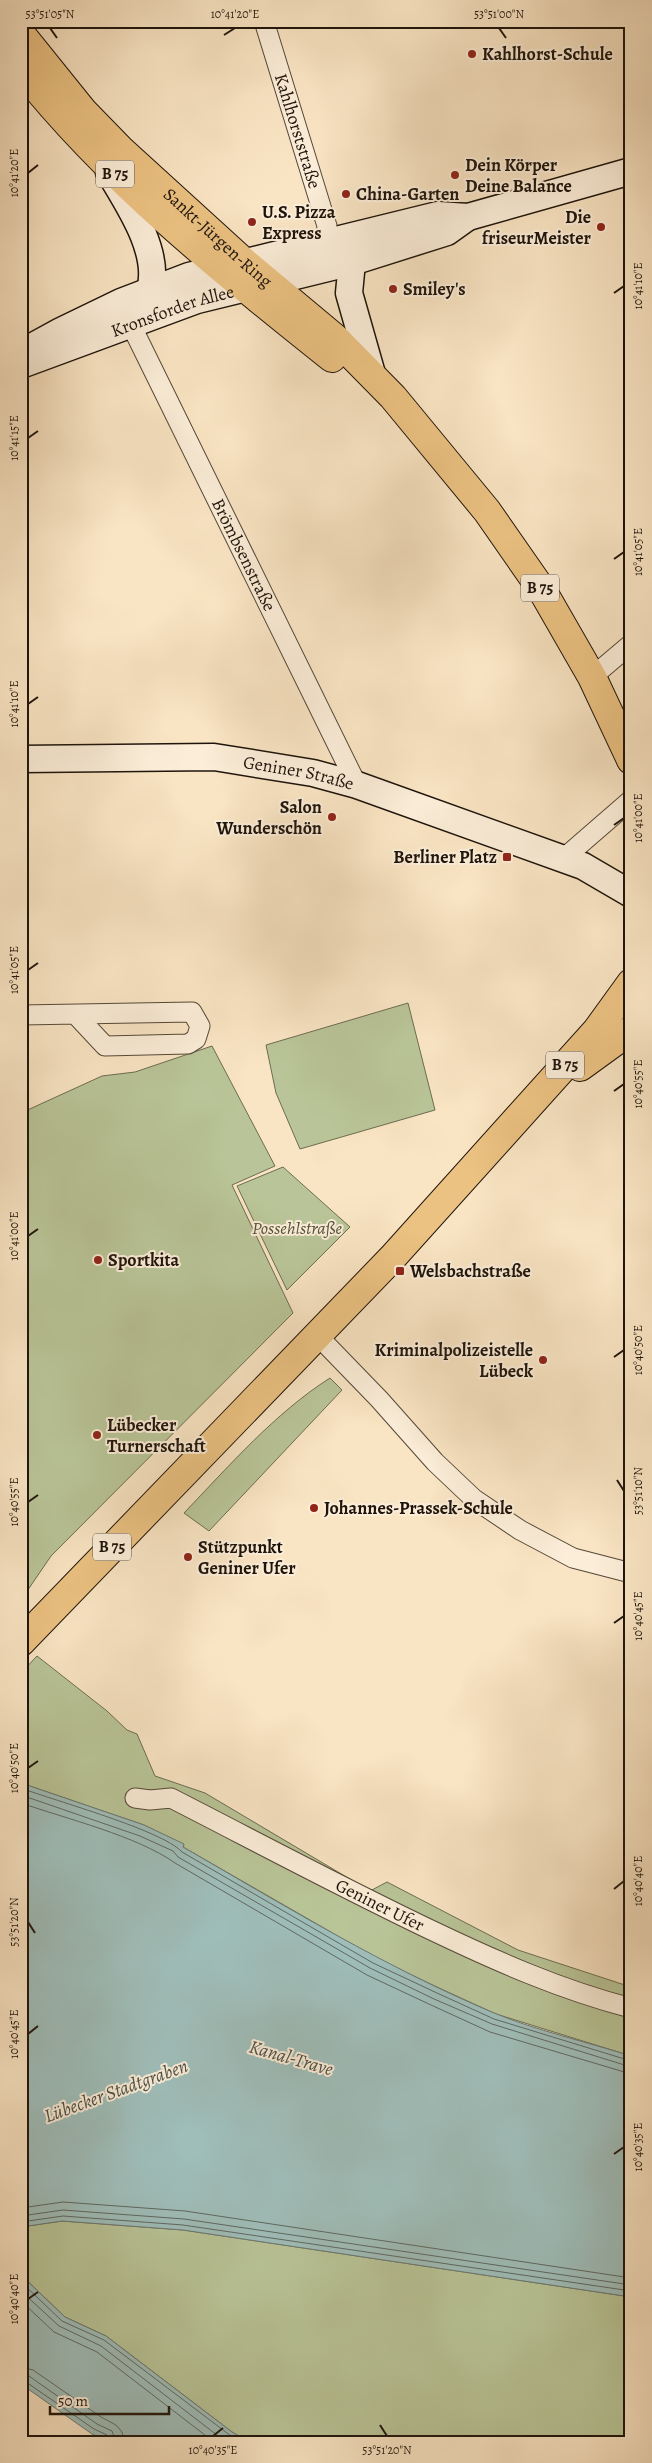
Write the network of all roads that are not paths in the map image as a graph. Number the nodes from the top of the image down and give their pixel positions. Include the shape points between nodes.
1 (264, 21) edge
2 (21, 34) edge
3 (21, 68) edge
4 (105, 165) junction
5 (631, 171) edge
6 (468, 217) junction
7 (326, 241) junction
8 (352, 262) junction
9 (244, 275) junction
10 (150, 290) junction
11 (131, 324) junction
12 (21, 354) edge
13 (21, 365) edge
14 (372, 374) junction
15 (422, 434) junction
16 (631, 644) edge
17 (592, 678) junction
18 (21, 759) edge
19 (631, 760) edge
20 (356, 785) junction
21 (631, 800) edge
22 (573, 863) junction
23 (631, 871) edge
24 (631, 894) edge
25 (631, 983) edge
26 (76, 1014) junction
27 (21, 1015) edge
28 (631, 1030) edge
29 (496, 1144) junction
30 (317, 1335) junction
31 (631, 1573) edge
32 (21, 1642) edge
33 (135, 1798) dead end
34 (631, 2008) edge

1 - 7 street, Kahlhorststraße via 327,226
2 - 9 main road, Sankt-Jürgen-Ring / B 75 via 83,111
3 - 4 main road, Sankt-Jürgen-Ring / B 75
4 - 9 main road, Sankt-Jürgen-Ring / B 75 via 161,218
4 - 10 main road via 143,237 153,267
5 - 6 main road, Kronsforder Allee
6 - 7 main road, Kronsforder Allee via 438,214
6 - 8 main road, Kronsforder Allee via 447,232
7 - 9 main road, Kronsforder Allee
8 - 9 main road, Kronsforder Allee
8 - 14 main road via 349,294
9 - 10 main road, Kronsforder Allee
9 - 11 main road, Kronsforder Allee via 197,300
9 - 14 main road, Sankt-Jürgen-Ring / B 75 via 335,338
9 - 15 main road, Sankt-Jürgen-Ring / B 75
10 - 12 main road, Kronsforder Allee via 61,331
11 - 13 main road, Kronsforder Allee
11 - 20 street, Brömbsenstraße
14 - 15 main road, Sankt-Jürgen-Ring / B 75
15 - 17 main road, Sankt-Jürgen-Ring / B 75 via 513,546 562,623
16 - 17 street
17 - 19 main road, Sankt-Jürgen-Ring / B 75
18 - 20 main road, Geniner Straße via 214,757 313,772
20 - 22 main road, Geniner Straße
21 - 22 street
22 - 23 main road, Geniner Straße
22 - 24 main road, Geniner Straße
25 - 29 main road, B 75 via 596,1030
26 - 26 street via 192,1012 200,1026 196,1039 188,1044 105,1046
26 - 27 street
28 - 29 main road, B 75 via 590,1059
29 - 30 main road, B 75
30 - 31 street via 379,1398 435,1462 474,1499 520,1530 573,1558
30 - 32 main road, B 75
33 - 34 street, Geniner Ufer via 171,1798 383,1908 508,1967 595,1999

